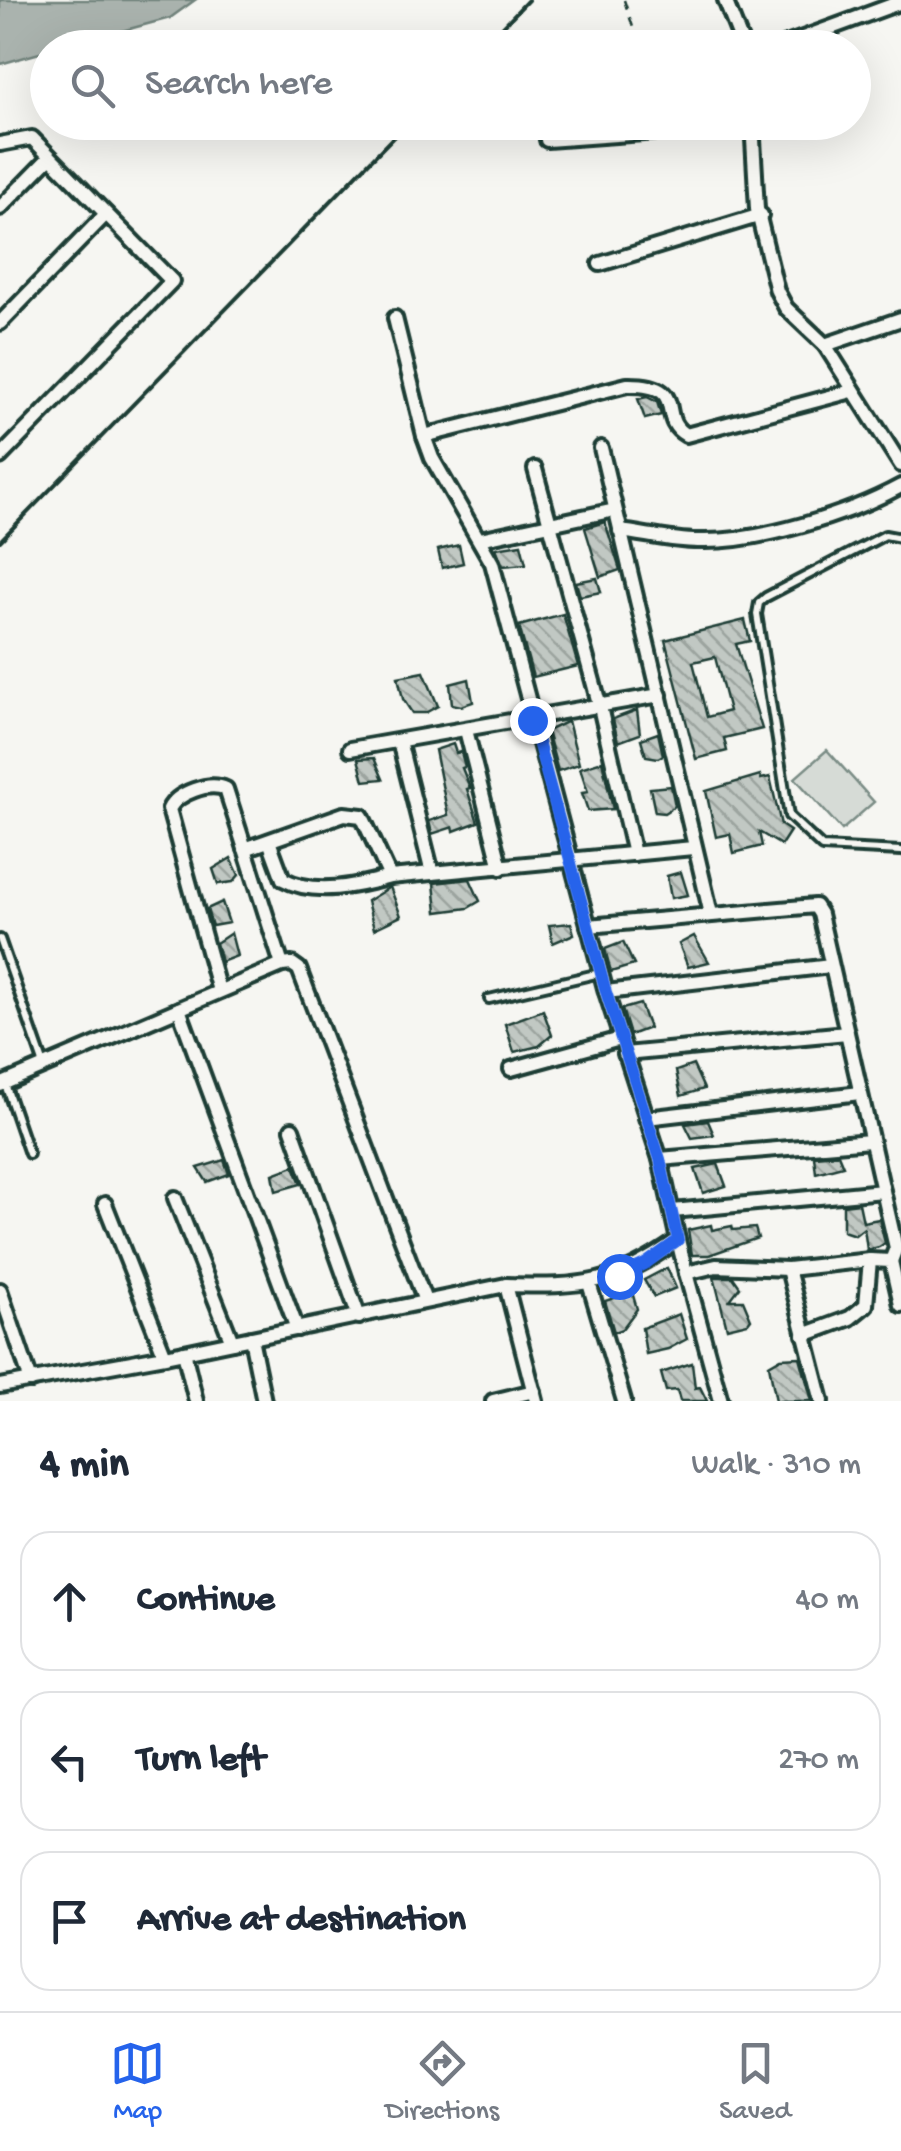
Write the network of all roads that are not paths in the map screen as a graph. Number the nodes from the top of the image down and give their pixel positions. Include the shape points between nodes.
1 (724, 0) edge
2 (901, 2) edge
3 (736, 30) edge
4 (824, 30) edge
5 (30, 138) edge
6 (34, 140) edge
7 (753, 140) edge
8 (0, 144) edge
9 (50, 157) junction
10 (0, 208) edge
11 (106, 214) junction
12 (760, 215) junction
13 (600, 264) dead end
14 (395, 318) dead end
15 (901, 319) edge
16 (0, 323) edge
17 (826, 345) junction
18 (852, 392) junction
19 (424, 436) junction
20 (896, 447) edge
21 (601, 448) dead end
22 (0, 457) edge
23 (901, 465) edge
24 (535, 469) dead end
25 (901, 486) edge
26 (616, 510) junction
27 (549, 524) junction
28 (620, 531) junction
29 (901, 538) edge
30 (480, 540) junction
31 (660, 696) junction
32 (600, 707) junction
33 (532, 720) junction
34 (466, 730) junction
35 (399, 741) junction
36 (350, 748) dead end
37 (269, 842) junction
38 (693, 848) junction
39 (245, 849) junction
40 (901, 851) edge
41 (634, 854) junction
42 (571, 861) junction
43 (502, 868) junction
44 (432, 873) junction
45 (390, 877) junction
46 (710, 914) junction
47 (588, 926) junction
48 (0, 939) edge
49 (282, 966) junction
50 (830, 966) junction
51 (601, 972) junction
52 (219, 991) junction
53 (606, 992) junction
54 (489, 999) dead end
55 (180, 1009) junction
56 (846, 1033) junction
57 (620, 1039) junction
58 (625, 1054) junction
59 (44, 1066) junction
60 (510, 1069) dead end
61 (2, 1084) edge
62 (860, 1093) junction
63 (646, 1118) junction
64 (292, 1129) dead end
65 (870, 1141) junction
66 (29, 1154) dead end
67 (660, 1159) junction
68 (883, 1191) junction
69 (174, 1198) dead end
70 (105, 1204) dead end
71 (673, 1211) junction
72 (678, 1240) junction
73 (870, 1260) junction
74 (892, 1261) junction
75 (788, 1270) junction
76 (686, 1273) junction
77 (589, 1282) junction
78 (506, 1285) junction
79 (0, 1290) edge
80 (425, 1301) junction
81 (901, 1304) edge
82 (359, 1317) junction
83 (297, 1329) junction
84 (804, 1334) junction
85 (251, 1338) junction
86 (232, 1342) junction
87 (184, 1352) junction
88 (165, 1356) junction
89 (31, 1381) junction
90 (0, 1386) edge
91 (535, 1396) edge
92 (196, 1401) edge
93 (264, 1401) edge
94 (492, 1401) edge
95 (624, 1401) edge
96 (722, 1401) edge
97 (822, 1401) edge

1 - 3 street
2 - 4 street
5 - 8 street
6 - 9 street
7 - 12 street
9 - 10 street
9 - 11 street
11 - 16 street
11 - 22 street via 172,281
12 - 13 street
12 - 17 street via 786,308
14 - 19 street
15 - 17 street
17 - 18 street
18 - 19 street via 686,435 662,390 627,385
18 - 20 street
19 - 30 street
20 - 23 street
21 - 26 street
24 - 27 street
25 - 28 street via 852,509 725,540
26 - 27 street
26 - 28 street
27 - 30 street
27 - 32 street
28 - 31 street
29 - 40 lane via 885,535 766,597 757,614 789,816 822,847
30 - 33 street via 492,563
31 - 32 street
31 - 38 street
32 - 33 street
32 - 41 street
33 - 34 street
33 - 42 street
34 - 35 street
34 - 43 street
35 - 36 street
35 - 44 street
37 - 39 street
37 - 45 street via 278,871 291,884 336,888
37 - 45 street via 355,813
38 - 41 street
38 - 46 street
39 - 49 street
39 - 52 street via 221,785 172,802
41 - 42 street
42 - 43 street
42 - 47 street
43 - 44 street
44 - 45 street
46 - 47 street
46 - 50 street via 815,906
47 - 51 street
48 - 59 lane
49 - 52 street
49 - 80 street via 299,969
50 - 53 street
50 - 56 street
51 - 53 street
51 - 54 lane
52 - 55 street
53 - 57 street
55 - 59 street
55 - 83 street
56 - 58 street
56 - 62 street
57 - 58 street
57 - 60 street
58 - 63 street
59 - 61 street
61 - 66 lane
62 - 63 street
62 - 65 street
63 - 67 street
64 - 82 street
65 - 67 street
65 - 68 street
67 - 71 street
68 - 71 street
68 - 74 street via 896,1248
69 - 86 street
70 - 88 street
71 - 72 street
72 - 76 street
72 - 77 street via 645,1264
73 - 74 street
73 - 75 street
73 - 84 street via 866,1305
74 - 81 street
75 - 76 street via 716,1266
75 - 84 street
76 - 96 street
77 - 78 street
77 - 95 street
78 - 80 street
78 - 91 street
79 - 89 street
80 - 82 street
82 - 83 street
83 - 85 street
84 - 97 street
85 - 86 street
85 - 93 street
86 - 87 street
87 - 88 street
87 - 92 street
88 - 89 street
89 - 90 street
91 - 94 street

